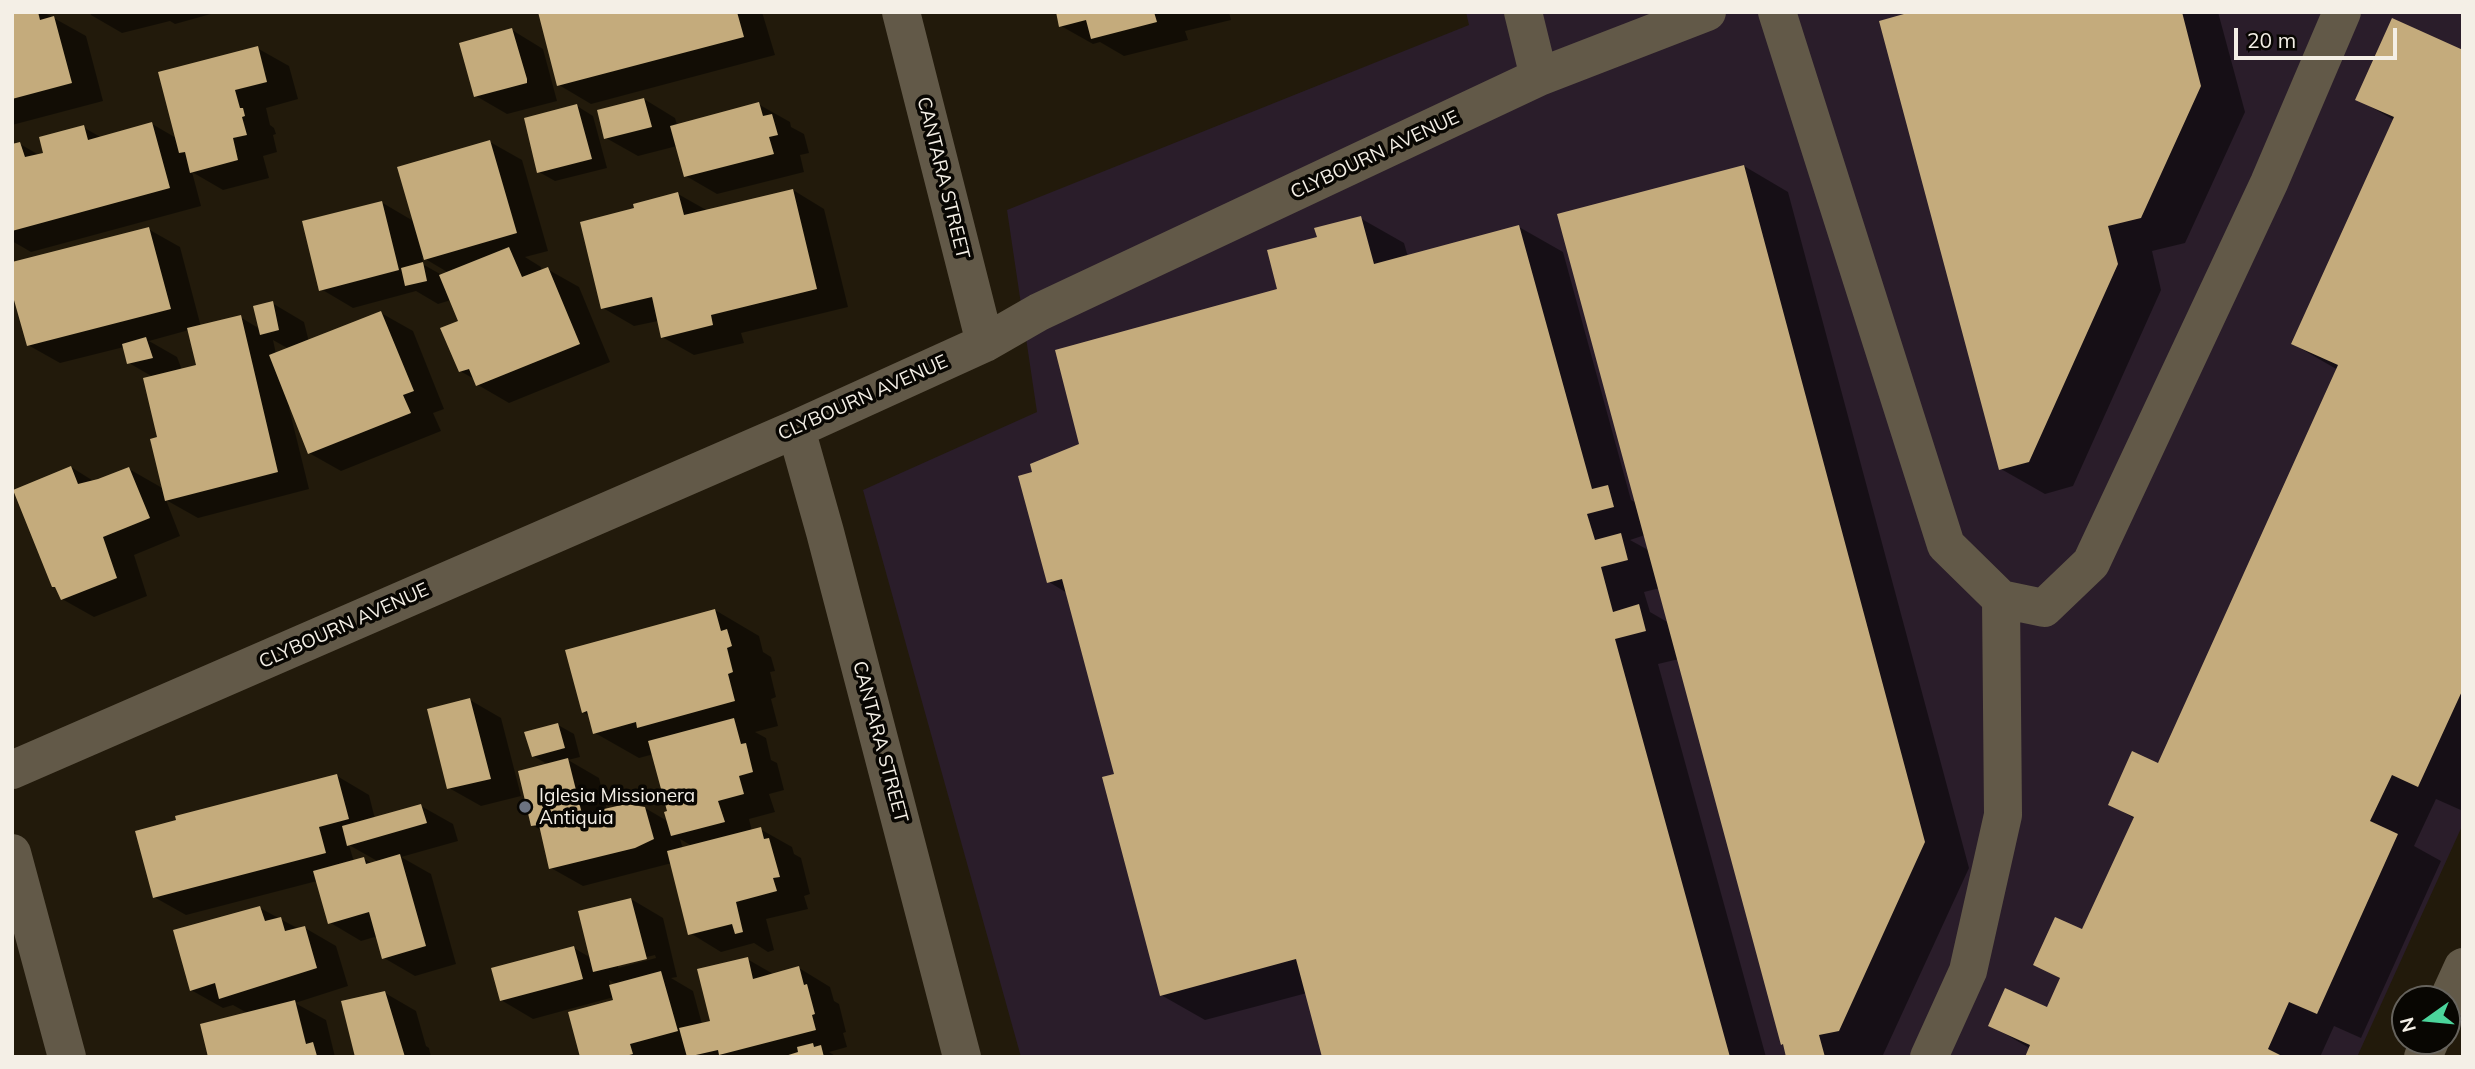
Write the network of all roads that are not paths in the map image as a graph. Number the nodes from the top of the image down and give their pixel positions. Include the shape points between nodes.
1 (901, 12) edge
2 (1523, 12) edge
3 (1707, 12) edge
4 (1777, 12) edge
5 (2342, 12) edge
6 (1539, 77) junction
7 (985, 343) junction
8 (796, 429) junction
9 (2001, 599) junction
10 (12, 770) edge
11 (12, 853) edge
12 (2463, 967) edge
13 (2455, 985) edge
14 (67, 1057) edge
15 (961, 1057) edge
16 (1929, 1057) edge

1 - 7 street, CANTARA STREET
2 - 6 street
3 - 6 street, CLYBOURN AVENUE
4 - 9 street via 1946,545
5 - 9 street via 2269,183 2091,563 2044,608
6 - 7 street, CLYBOURN AVENUE via 1039,312
7 - 8 street, CLYBOURN AVENUE
8 - 10 street, CLYBOURN AVENUE
8 - 15 street, CANTARA STREET
9 - 16 street via 2003,815 1968,971
11 - 14 street
12 - 13 street

